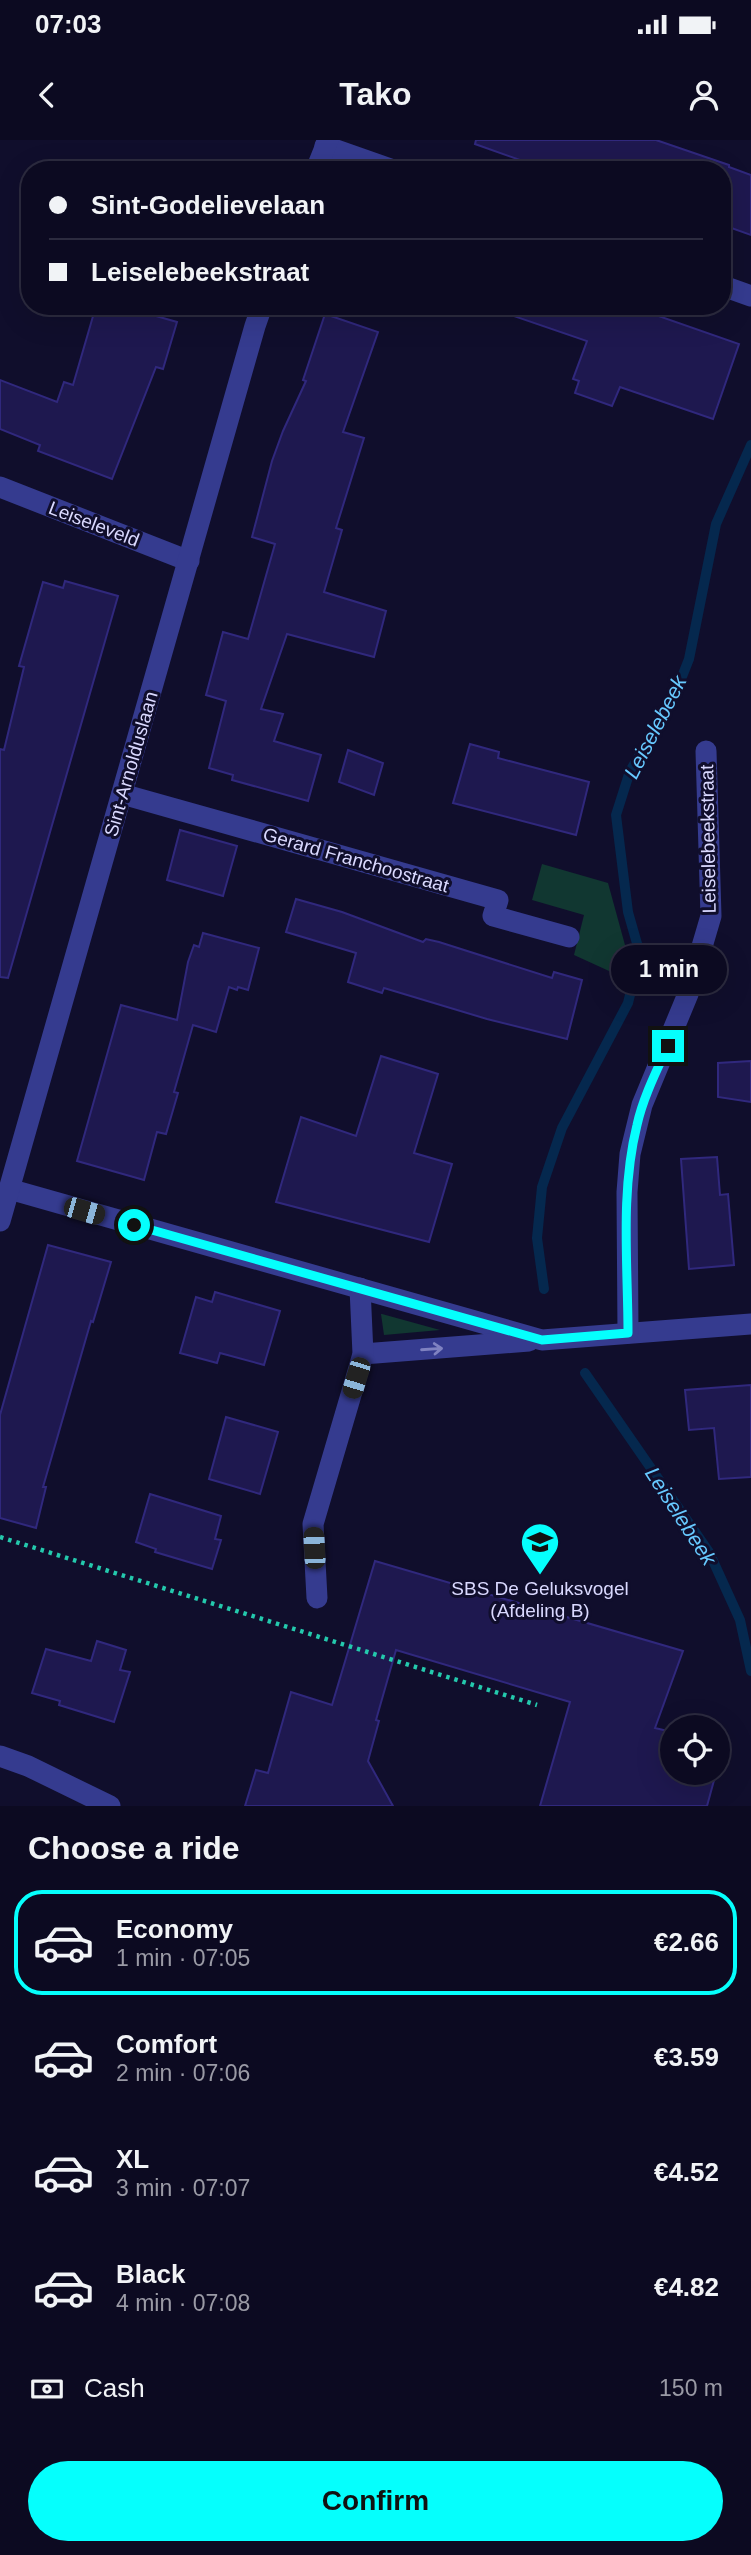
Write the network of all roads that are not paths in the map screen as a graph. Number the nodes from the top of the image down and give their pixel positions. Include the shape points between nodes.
1 (327, 143) edge
2 (320, 161) edge
3 (371, 161) edge
4 (731, 289) edge
5 (751, 296) edge
6 (259, 315) edge
7 (0, 487) edge
8 (188, 561) junction
9 (706, 751) dead end
10 (122, 794) junction
11 (569, 937) dead end
12 (9, 1189) junction
13 (0, 1221) edge
14 (360, 1288) junction
15 (751, 1324) edge
16 (628, 1333) junction
17 (542, 1340) junction
18 (363, 1354) junction
19 (317, 1598) dead end
20 (0, 1756) edge
21 (110, 1806) edge

1 - 2 street
1 - 3 street
4 - 5 street
6 - 8 street, Sint-Arnolduslaan
7 - 8 street, Leiseleveld
8 - 10 street, Sint-Arnolduslaan
9 - 16 street, Leiselebeekstraat via 711,916 688,994 642,1105 631,1154
10 - 11 street, Gerard Franchoostraat via 498,900 493,916
10 - 12 street, Sint-Arnolduslaan
12 - 13 street, Sint-Arnolduslaan
12 - 14 street
14 - 17 street
14 - 18 street
15 - 16 street
16 - 17 street
18 -> 17 street
18 - 19 street via 313,1524
20 - 21 street

